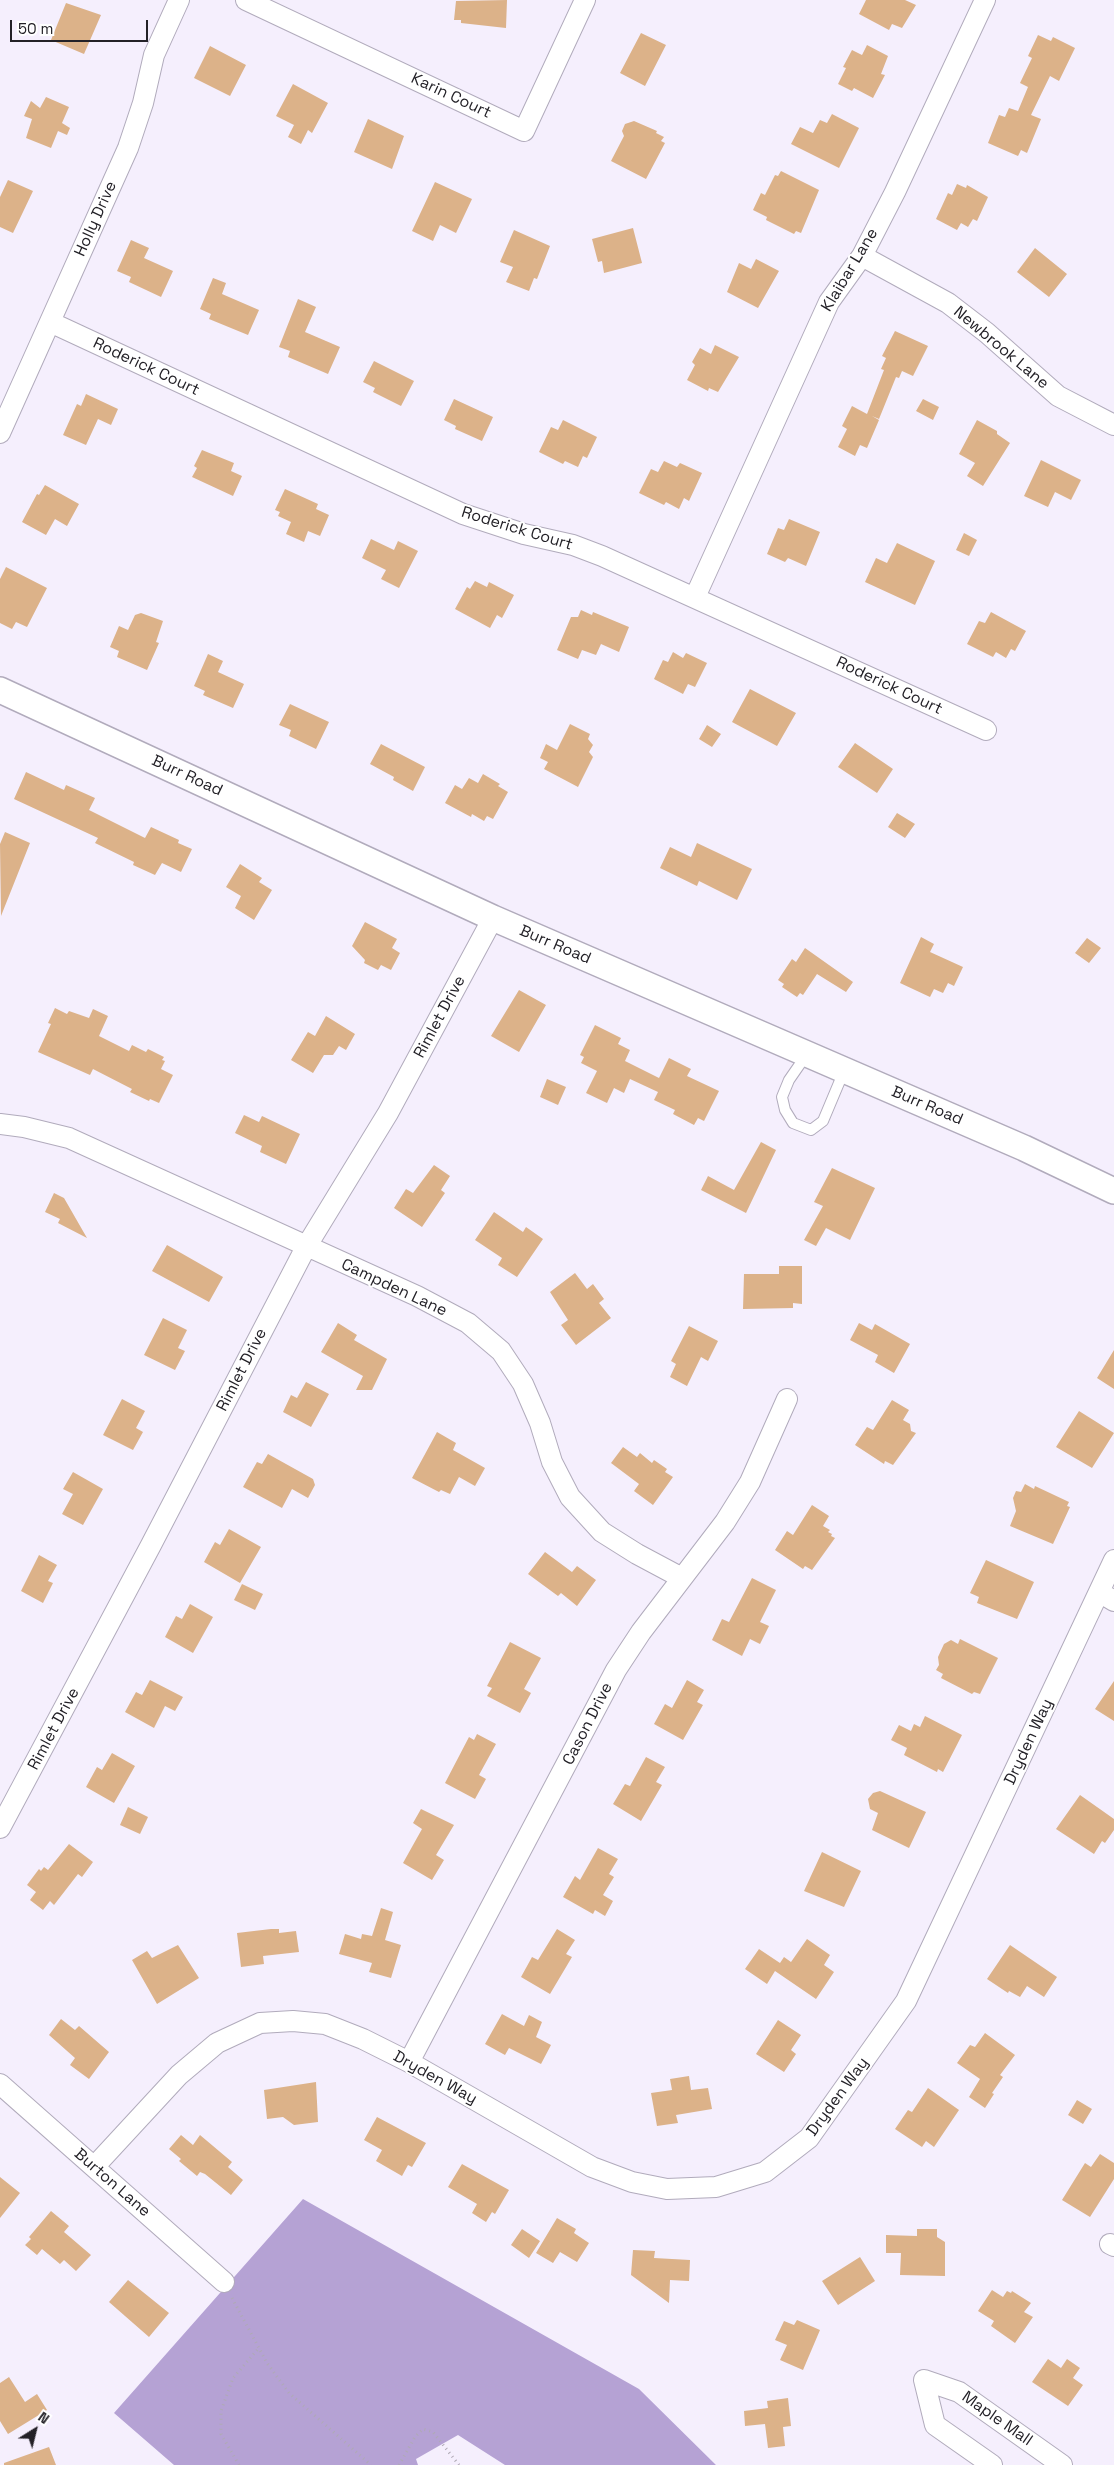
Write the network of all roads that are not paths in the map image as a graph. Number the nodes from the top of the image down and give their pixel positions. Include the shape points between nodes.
1 (179, 0) edge
2 (246, 0) edge
3 (585, 0) edge
4 (985, 0) edge
5 (862, 256) junction
6 (50, 322) junction
7 (1114, 426) edge
8 (0, 433) edge
9 (695, 597) junction
10 (0, 690) edge
11 (986, 730) dead end
12 (493, 918) junction
13 (807, 1054) junction
14 (845, 1070) junction
15 (0, 1124) edge
16 (1114, 1191) edge
17 (306, 1247) junction
18 (787, 1399) dead end
19 (1114, 1560) edge
20 (682, 1578) junction
21 (1106, 1596) edge
22 (0, 1828) edge
23 (409, 2062) junction
24 (0, 2084) edge
25 (94, 2167) junction
26 (224, 2282) road end
27 (992, 2465) edge
28 (1062, 2465) edge

1 - 6 street, Holly Drive via 154,55 128,148
2 - 3 street, Karin Court via 524,131
4 - 5 street, Klaibar Lane
5 - 7 street, Newbrook Lane via 948,303 1058,396
5 - 9 street, Klaibar Lane via 829,302
6 - 8 street, Holly Drive
6 - 9 street, Roderick Court via 463,514 524,534 573,545
9 - 11 street, Roderick Court
10 - 12 street, Burr Road
12 - 13 street, Burr Road
12 - 17 street, Rimlet Drive via 388,1113
13 - 14 street, Burr Road
13 - 14 lane via 782,1097 793,1123 811,1130 822,1121
14 - 16 street, Burr Road
15 - 17 street, Campden Lane via 69,1138
17 - 20 street, Campden Lane via 417,1296 468,1323 500,1351 522,1384 540,1423 552,1462 570,1497 602,1532
17 - 22 street, Rimlet Drive
18 - 20 street, Cason Drive via 750,1482 725,1522
19 - 21 street, Dryden Way
20 - 23 street, Cason Drive via 616,1670
21 - 23 street, Dryden Way via 906,2001 809,2138 765,2172 716,2187 667,2189 632,2182 592,2168
23 - 25 street, Dryden Way via 325,2024 293,2021 260,2023 217,2043 179,2074
24 - 25 street, Burton Lane
25 - 26 street, Burton Lane
27 - 28 street, Maple Mall via 935,2425 924,2380 959,2392

